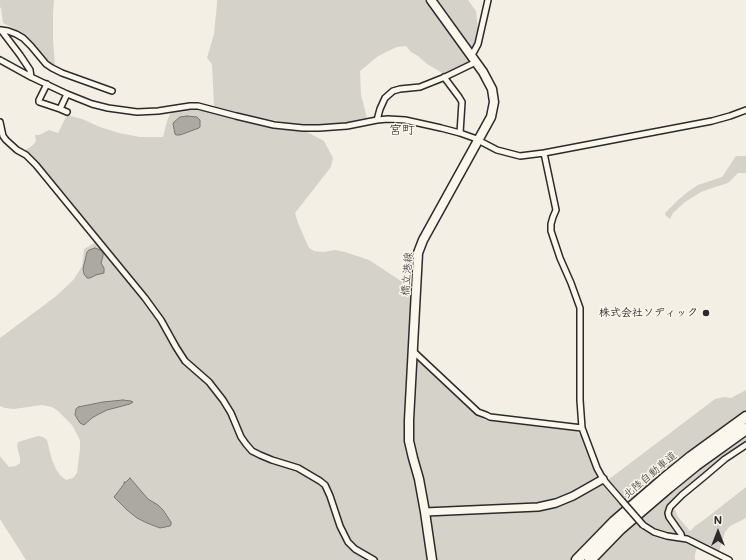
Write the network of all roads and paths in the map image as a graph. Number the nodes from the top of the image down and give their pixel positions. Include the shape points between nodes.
1 (431, 0) edge
2 (488, 0) edge
3 (1, 29) edge
4 (0, 60) edge
5 (474, 60) junction
6 (31, 77) junction
7 (444, 77) junction
8 (47, 84) junction
9 (112, 91) dead end
10 (67, 94) junction
11 (60, 109) junction
12 (746, 110) edge
13 (67, 112) dead end
14 (377, 120) junction
15 (0, 122) edge
16 (460, 133) junction
17 (478, 140) junction
18 (544, 153) junction
19 (413, 350) junction
20 (746, 417) edge
21 (582, 428) junction
22 (746, 429) edge
23 (746, 445) edge
24 (603, 479) junction
25 (426, 512) junction
26 (682, 538) junction
27 (374, 560) edge
28 (432, 560) edge
29 (577, 560) edge
30 (590, 560) edge
31 (729, 560) edge

1 - 5 main road, 橋立港線
2 - 5 street
3 - 6 street via 30,70
3 - 9 street via 23,38 52,68
4 - 6 street
5 - 7 street
5 - 17 main road, 橋立港線 via 492,89 494,102 491,117
6 - 8 street
7 - 14 street via 388,94
7 - 16 street via 462,102
8 - 10 street
8 - 11 street via 39,102
10 - 11 street
10 - 14 street via 108,108 137,112 198,106 291,127 347,126
11 - 13 street
12 - 18 street via 712,121
14 - 16 street via 416,122
15 - 27 street via 6,140 36,165 145,298 185,361 209,382 231,413 246,444 252,451 298,468 320,481 328,491 348,542
16 - 17 street
17 - 18 street via 497,150 520,156
17 - 19 main road, 橋立港線 via 423,240 418,254
18 - 21 street via 556,210 551,231 580,308
19 - 21 street via 478,412 490,417
19 - 25 main road, 橋立港線 via 409,441
20 - 29 highway, 北陸自動車道 via 664,479 614,522
21 - 24 street
22 - 30 highway, 北陸自動車道 via 669,487 620,529
23 - 26 street via 682,494 670,507 669,517
24 - 25 street via 568,498 538,507
24 - 26 street, bridge via 643,525 654,532
25 - 28 main road, 橋立港線
26 - 31 street

